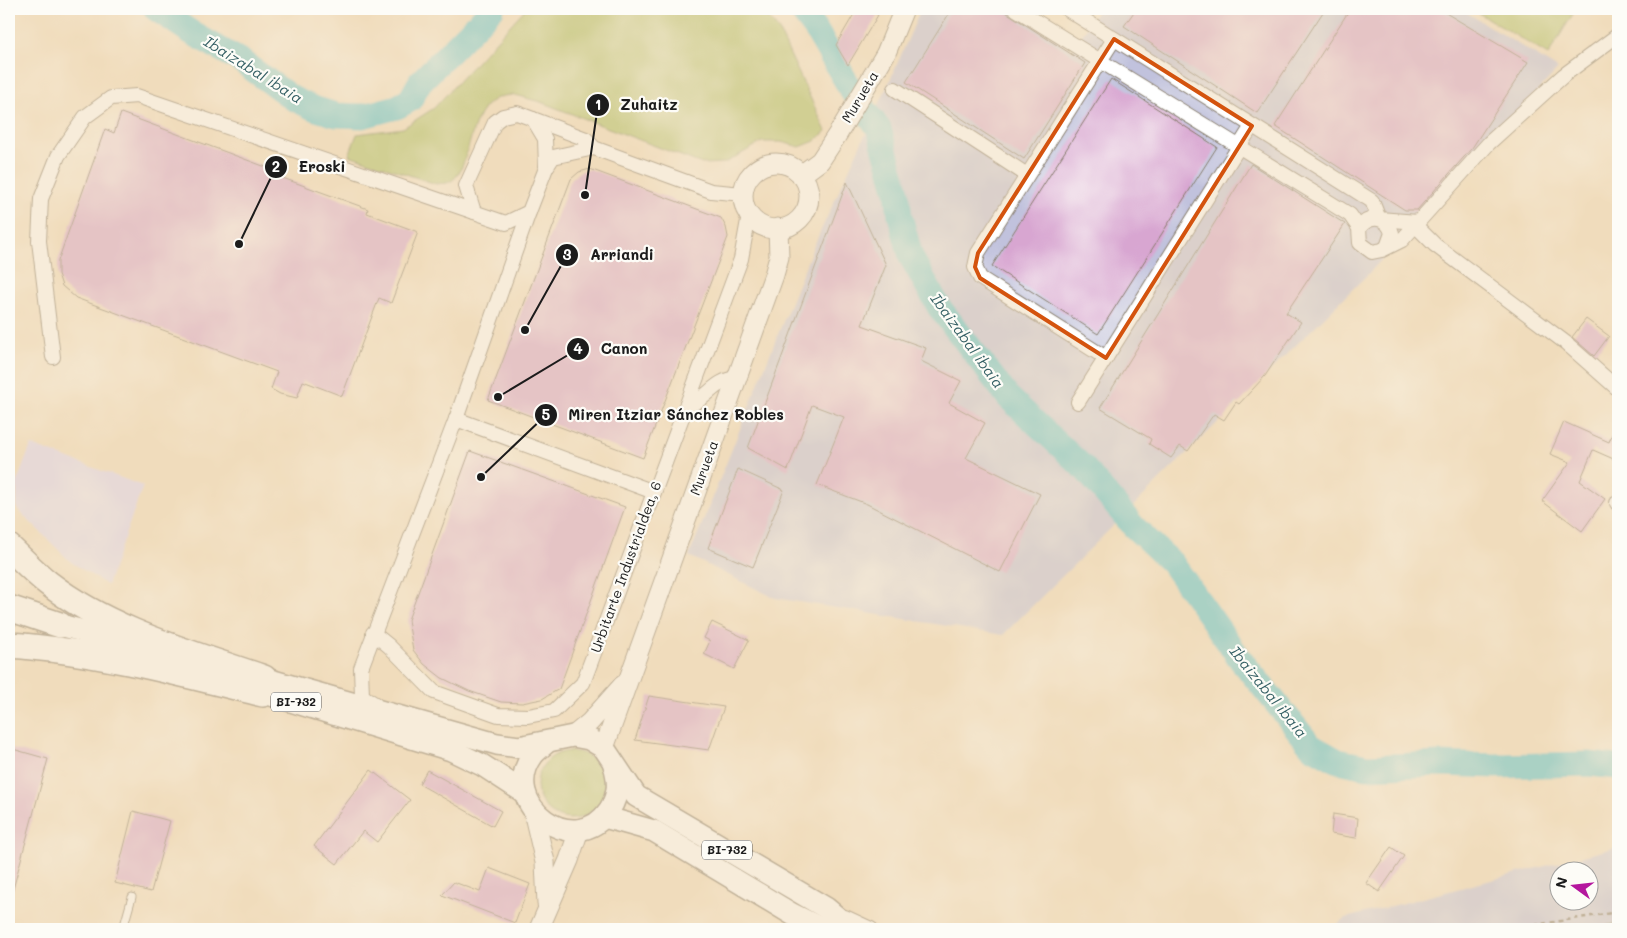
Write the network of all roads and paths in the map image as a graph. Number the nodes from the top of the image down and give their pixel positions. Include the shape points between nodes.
1 (904, 9) edge
2 (1016, 9) edge
3 (1067, 9) edge
4 (1618, 35) edge
5 (1114, 39) junction
6 (1100, 61) junction
7 (895, 89) dead end
8 (533, 119) junction
9 (1252, 126) junction
10 (1240, 147) junction
11 (594, 148) junction
12 (546, 168) junction
13 (801, 175) junction
14 (1027, 175) junction
15 (466, 186) junction
16 (743, 194) junction
17 (441, 200) junction
18 (459, 207) junction
19 (474, 212) junction
20 (528, 212) junction
21 (749, 215) junction
22 (1379, 219) junction
23 (1416, 224) junction
24 (778, 228) junction
25 (1359, 228) junction
26 (1387, 247) junction
27 (53, 357) dead end
28 (1106, 358) junction
29 (736, 378) junction
30 (1618, 389) edge
31 (1078, 402) dead end
32 (686, 406) junction
33 (456, 419) junction
34 (654, 492) junction
35 (9, 547) edge
36 (9, 608) edge
37 (60, 625) joint
38 (373, 633) junction
39 (9, 646) edge
40 (628, 678) junction
41 (264, 686) junction
42 (398, 716) junction
43 (573, 736) junction
44 (547, 742) junction
45 (608, 754) junction
46 (529, 802) junction
47 (604, 817) junction
48 (579, 830) junction
49 (132, 898) dead end
50 (547, 908) junction
51 (826, 908) junction
52 (1618, 912) edge
53 (792, 914) junction
54 (123, 929) edge
55 (539, 929) edge
56 (811, 929) edge
57 (822, 929) edge
58 (851, 929) edge
59 (871, 929) edge
60 (1471, 929) edge

1 - 13 street, Murueta via 886,53 839,132 820,161
2 - 6 street
3 - 5 street
4 - 23 street via 1564,75 1489,143
5 - 6 street
5 - 9 street
6 - 10 street
6 - 14 street
7 - 14 street
8 - 11 street via 586,139
8 - 12 street via 546,139
8 - 15 street via 517,113 503,116 495,122
9 - 10 street
9 - 22 street via 1372,201
10 - 25 street via 1350,215
10 - 28 street
11 - 12 street via 553,157
11 - 16 street via 706,189
12 - 20 street
13 - 16 street via 785,164 765,164 750,176
13 - 24 street via 808,194 805,209 797,221
14 - 28 street via 978,253 975,268 980,278
15 - 17 street
15 - 18 street
15 - 19 street
16 - 21 street
17 - 18 street
17 - 27 street via 137,96 111,98 85,117 58,156 41,199 39,241
18 - 19 street
19 - 20 street via 506,223
20 - 33 street
21 - 24 street via 757,223
21 - 32 street, Urbitarte Industrialdea, 6 via 741,259
22 - 23 street
22 - 25 street via 1368,220
22 - 26 street via 1388,224 1392,233
23 - 26 street via 1402,240
23 - 30 street via 1442,250 1566,343
24 - 29 street, Murueta via 774,275
25 - 26 street via 1360,243 1367,250 1377,252
28 - 31 street
29 - 32 street via 724,379
29 - 40 street, Murueta
32 - 34 street, Urbitarte Industrialdea, 6
33 - 34 street
33 - 38 street
34 - 38 street, Urbitarte Industrialdea, 6 via 582,683 554,711 528,716 498,715 434,692
35 - 41 highway via 48,583 93,612
36 - 37 highway
37 - 41 main road, BI-732
38 - 42 street via 361,668 362,696
39 - 41 highway via 62,650
40 - 43 street, Murueta via 590,722
40 - 45 street, Murueta
41 - 42 main road, BI-732
41 - 46 main road, BI-732 via 451,750 482,765
42 - 44 main road, BI-732 via 497,744 519,747
43 - 44 main road, BI-732
43 - 45 main road, BI-732 via 590,739
44 - 46 main road via 533,756 525,773
45 - 47 main road via 618,780 615,800
45 - 51 main road, BI-732 via 636,796
46 - 48 main road, BI-732 via 546,823 562,829
46 - 50 street via 545,862
47 - 48 main road
47 - 53 main road, BI-732 via 654,831
48 - 50 street
49 - 54 lane
50 - 55 street
51 - 58 main road, BI-732
51 - 59 street
52 - 60 path via 1528,926
53 - 56 street
53 - 57 main road, BI-732

